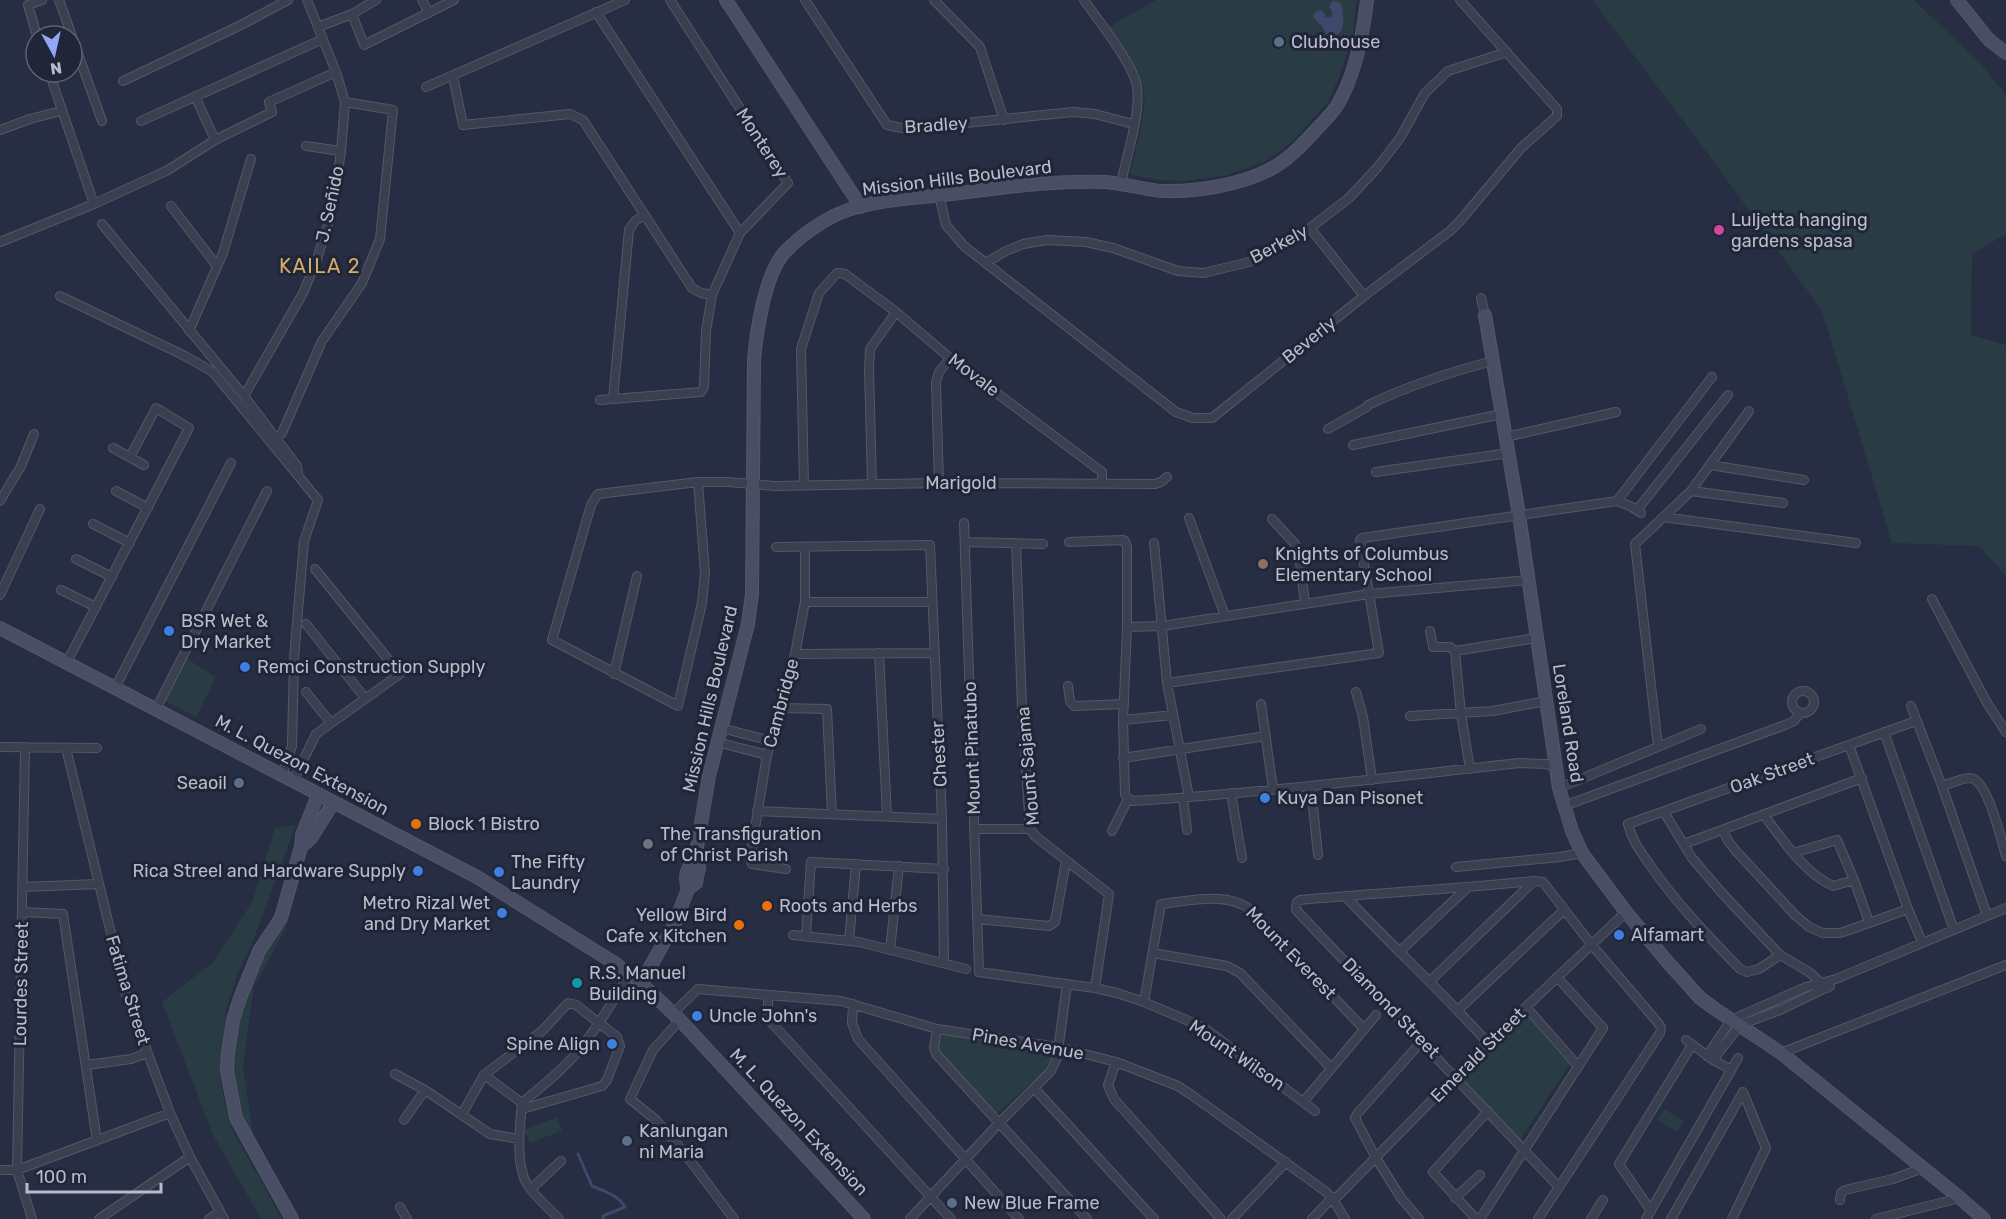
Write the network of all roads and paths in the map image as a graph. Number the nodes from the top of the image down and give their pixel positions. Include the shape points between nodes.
1 (42, 0) edge
2 (59, 0) edge
3 (288, 0) edge
4 (307, 0) edge
5 (376, 0) edge
6 (422, 0) edge
7 (454, 0) edge
8 (625, 0) edge
9 (670, 0) edge
10 (726, 0) edge
11 (805, 0) edge
12 (934, 0) edge
13 (1084, 0) edge
14 (1367, 0) edge
15 (1460, 0) edge
16 (1957, 0) edge
17 (596, 12) junction
18 (429, 13) junction
19 (352, 14) junction
20 (34, 24) edge
21 (67, 24) edge
22 (318, 27) junction
23 (323, 39) junction
24 (1507, 52) junction
25 (2006, 53) edge
26 (84, 71) edge
27 (336, 72) junction
28 (453, 76) junction
29 (123, 81) dead end
30 (53, 84) edge
31 (426, 87) dead end
32 (195, 96) junction
33 (345, 102) junction
34 (61, 111) junction
35 (1004, 120) junction
36 (102, 121) dead end
37 (141, 121) dead end
38 (1133, 124) junction
39 (0, 130) edge
40 (215, 140) junction
41 (306, 146) dead end
42 (341, 151) junction
43 (251, 159) dead end
44 (1120, 184) junction
45 (939, 195) junction
46 (94, 204) junction
47 (171, 206) dead end
48 (861, 207) junction
49 (645, 215) junction
50 (102, 224) dead end
51 (1310, 228) junction
52 (740, 233) junction
53 (0, 242) edge
54 (987, 262) junction
55 (217, 266) junction
56 (712, 295) junction
57 (60, 296) dead end
58 (1364, 296) junction
59 (1481, 298) dead end
60 (896, 312) junction
61 (1485, 315) joint
62 (189, 331) junction
63 (950, 358) junction
64 (1492, 361) junction
65 (1712, 377) dead end
66 (1728, 395) dead end
67 (244, 396) junction
68 (613, 399) junction
69 (600, 400) dead end
70 (1749, 411) dead end
71 (1617, 412) dead end
72 (1502, 414) junction
73 (1328, 429) dead end
74 (34, 434) dead end
75 (1506, 437) junction
76 (277, 438) junction
77 (1353, 445) dead end
78 (112, 448) dead end
79 (1509, 453) junction
80 (130, 457) junction
81 (231, 463) dead end
82 (144, 465) dead end
83 (1710, 465) junction
84 (1376, 472) dead end
85 (298, 476) junction
86 (1167, 477) dead end
87 (1804, 480) dead end
88 (698, 482) junction
89 (939, 483) junction
90 (1102, 483) junction
91 (753, 484) junction
92 (872, 484) junction
93 (804, 485) junction
94 (116, 491) dead end
95 (267, 491) dead end
96 (1691, 491) junction
97 (0, 501) edge
98 (1617, 501) junction
99 (1783, 503) dead end
100 (147, 508) junction
101 (40, 509) dead end
102 (1519, 515) junction
103 (1663, 517) junction
104 (1189, 518) dead end
105 (1272, 519) dead end
106 (964, 523) dead end
107 (93, 524) dead end
108 (965, 542) junction
109 (1069, 542) dead end
110 (130, 543) junction
111 (1016, 543) junction
112 (1154, 543) dead end
113 (1856, 543) dead end
114 (1043, 544) dead end
115 (776, 547) dead end
116 (805, 547) junction
117 (76, 559) dead end
118 (315, 569) dead end
119 (637, 576) dead end
120 (112, 577) junction
121 (1528, 580) junction
122 (61, 590) dead end
123 (1369, 594) junction
124 (0, 595) edge
125 (1932, 599) dead end
126 (805, 602) junction
127 (932, 602) junction
128 (1305, 603) junction
129 (96, 607) junction
130 (1225, 616) junction
131 (306, 624) dead end
132 (1161, 626) junction
133 (1127, 627) junction
134 (0, 628) edge
135 (1430, 631) dead end
136 (1536, 638) junction
137 (1455, 651) junction
138 (879, 653) junction
139 (934, 653) junction
140 (795, 654) junction
141 (67, 662) junction
142 (614, 674) junction
143 (1167, 682) junction
144 (1068, 686) dead end
145 (116, 688) junction
146 (306, 692) dead end
147 (1356, 692) dead end
148 (366, 698) junction
149 (1546, 701) junction
150 (1124, 704) junction
151 (1261, 704) dead end
152 (1911, 706) dead end
153 (782, 708) junction
154 (156, 709) junction
155 (1800, 713) dead end
156 (1173, 714) junction
157 (1461, 714) junction
158 (1410, 716) dead end
159 (1123, 720) junction
160 (1916, 721) junction
161 (330, 722) junction
162 (721, 728) junction
163 (1701, 729) dead end
164 (1884, 732) junction
165 (2006, 732) edge
166 (1266, 736) junction
167 (771, 741) junction
168 (717, 742) junction
169 (1848, 745) junction
170 (0, 747) edge
171 (25, 747) junction
172 (1658, 747) junction
173 (66, 748) junction
174 (97, 748) dead end
175 (1180, 749) junction
176 (767, 755) junction
177 (1123, 758) junction
178 (1556, 768) junction
179 (1470, 769) junction
180 (1862, 778) junction
181 (288, 779) junction
182 (1372, 780) junction
183 (1942, 786) junction
184 (1311, 787) junction
185 (1559, 788) junction
186 (1273, 789) junction
187 (1231, 793) junction
188 (318, 795) junction
189 (1186, 798) junction
190 (1128, 799) junction
191 (333, 803) junction
192 (1564, 806) junction
193 (758, 811) junction
194 (1664, 812) junction
195 (832, 814) junction
196 (1764, 815) junction
197 (887, 816) junction
198 (942, 819) junction
199 (974, 829) junction
200 (1030, 829) junction
201 (1187, 830) dead end
202 (1723, 830) junction
203 (1112, 831) dead end
204 (1684, 844) junction
205 (301, 847) junction
206 (1582, 853) junction
207 (1793, 853) junction
208 (1318, 855) dead end
209 (2006, 856) edge
210 (1242, 858) dead end
211 (1066, 861) junction
212 (856, 864) junction
213 (899, 866) junction
214 (1456, 867) dead end
215 (786, 869) dead end
216 (944, 869) junction
217 (1854, 880) junction
218 (1534, 881) junction
219 (98, 884) junction
220 (23, 887) junction
221 (1466, 888) junction
222 (1345, 896) junction
223 (2006, 908) edge
224 (1908, 909) junction
225 (1564, 910) junction
226 (23, 912) junction
227 (1626, 912) junction
228 (1987, 915) junction
229 (977, 919) junction
230 (1869, 922) junction
231 (1954, 930) junction
232 (793, 935) dead end
233 (806, 935) junction
234 (849, 940) junction
235 (1922, 942) junction
236 (1591, 944) junction
237 (891, 950) junction
238 (1399, 952) junction
239 (1153, 953) junction
240 (1780, 955) junction
241 (944, 963) junction
242 (2006, 965) edge
243 (966, 969) dead end
244 (979, 972) joint
245 (629, 975) junction
246 (1557, 977) junction
247 (1430, 981) junction
248 (641, 983) junction
249 (1067, 984) junction
250 (1824, 986) junction
251 (1095, 988) junction
252 (768, 995) junction
253 (1144, 1002) junction
254 (853, 1004) junction
255 (1526, 1007) junction
256 (1458, 1010) junction
257 (1376, 1015) dead end
258 (676, 1016) junction
259 (600, 1022) junction
260 (1736, 1023) junction
261 (937, 1029) junction
262 (1364, 1029) junction
263 (1422, 1041) junction
264 (1488, 1043) junction
265 (1058, 1047) junction
266 (147, 1053) junction
267 (1781, 1053) junction
268 (1710, 1058) junction
269 (1738, 1058) dead end
270 (1116, 1062) junction
271 (87, 1065) junction
272 (1578, 1066) junction
273 (1331, 1068) junction
274 (1730, 1070) junction
275 (394, 1074) dead end
276 (484, 1075) junction
277 (1455, 1076) junction
278 (1034, 1088) junction
279 (425, 1090) junction
280 (1304, 1101) junction
281 (522, 1106) junction
282 (1315, 1111) dead end
283 (1488, 1111) junction
284 (170, 1113) junction
285 (462, 1114) junction
286 (404, 1120) dead end
287 (999, 1123) junction
288 (519, 1139) junction
289 (97, 1141) junction
290 (1524, 1150) junction
291 (190, 1156) junction
292 (1376, 1158) junction
293 (965, 1160) junction
294 (561, 1161) dead end
295 (1286, 1162) junction
296 (1923, 1168) junction
297 (0, 1170) edge
298 (17, 1170) junction
299 (1480, 1175) dead end
300 (1558, 1186) junction
301 (531, 1189) junction
302 (931, 1197) junction
303 (1332, 1198) junction
304 (1455, 1198) junction
305 (1960, 1198) junction
306 (1603, 1200) dead end
307 (1840, 1200) dead end
308 (399, 1207) dead end
309 (222, 1215) edge
310 (1648, 1215) edge
311 (556, 1218) edge
312 (32, 1219) edge
313 (99, 1219) edge
314 (209, 1219) edge
315 (292, 1219) edge
316 (407, 1219) edge
317 (734, 1219) edge
318 (864, 1219) edge
319 (910, 1219) edge
320 (951, 1219) edge
321 (1019, 1219) edge
322 (1087, 1219) edge
323 (1154, 1219) edge
324 (1221, 1219) edge
325 (1232, 1219) edge
326 (1312, 1219) edge
327 (1345, 1219) edge
328 (1419, 1219) edge
329 (1478, 1219) edge
330 (1539, 1219) edge
331 (1592, 1219) edge
332 (1671, 1219) edge
333 (1732, 1219) edge
334 (1876, 1219) edge
335 (1981, 1219) edge

1 - 20 street via 28,5
2 - 21 street
3 - 29 street
4 - 22 street, J. Señido
5 - 19 street
6 - 18 street
7 - 18 street
8 - 17 street
9 - 52 street, Monterey via 788,183
10 - 48 street
11 - 35 street, Bradley via 887,125 907,129
12 - 35 street via 980,47
13 - 38 street via 1137,85
14 - 44 street, Mission Hills Boulevard via 1357,56 1338,105 1294,152 1270,170 1218,186 1162,191
15 - 24 street, Beverly
16 - 25 street via 1989,40
17 - 28 street
17 - 52 street
18 - 19 street via 364,45
19 - 22 street
22 - 23 street, J. Señido
23 - 27 street, J. Señido
23 - 32 street
24 - 51 street, Berkely via 1448,71 1425,93 1400,138 1377,168 1349,198
24 - 58 street, Beverly via 1557,109 1557,116 1521,148 1450,231
26 - 36 street
27 - 33 street, J. Señido
27 - 40 street via 269,102 272,112
28 - 31 street
28 - 49 street via 463,125 570,114 583,120
30 - 34 street
32 - 37 street
32 - 40 street
33 - 42 street, J. Señido
33 - 76 street via 393,110 381,239 362,283 322,341
34 - 39 street
34 - 46 street
35 - 38 street, Bradley via 1073,112
38 - 44 street
40 - 46 street via 168,170
41 - 42 street
42 - 67 street, J. Señido via 328,224 316,262 303,293
43 - 55 street
44 - 45 street, Mission Hills Boulevard via 1071,183
45 - 48 street, Mission Hills Boulevard
45 - 54 street, Beverly via 946,225 964,246
46 - 53 street
47 - 55 street
48 - 91 street, Mission Hills Boulevard via 807,232 783,254 771,279 756,334
49 - 56 street via 692,288
49 - 68 street via 629,231
50 - 62 street
51 - 54 street, Berkely via 1249,262 1204,273 1178,271 1086,242 1048,240 1023,244
51 - 58 street
52 - 56 street, Monterey
54 - 58 street, Beverly via 1176,412 1193,418 1212,418
55 - 62 street
56 - 68 street, Monterey via 701,392
57 - 85 street via 213,372
59 - 61 street
60 - 63 street, Movale
60 - 92 street via 870,349
60 - 93 street, Movale via 845,274 837,273 819,293 801,349
61 - 64 street, Loreland Road
62 - 67 street
63 - 89 street via 936,382
63 - 90 street, Movale via 1102,472
64 - 72 street, Loreland Road
64 - 73 street via 1391,394
65 - 98 street
66 - 98 street via 1639,512
67 - 76 street
68 - 69 street, Monterey
70 - 83 street
71 - 75 street
72 - 75 street, Loreland Road
72 - 77 street
74 - 97 street
75 - 79 street, Loreland Road
76 - 85 street via 297,466
78 - 80 street
79 - 84 street
79 - 102 street, Loreland Road
80 - 82 street
80 - 100 street via 156,408 189,428
81 - 145 street
83 - 87 street
83 - 96 street
85 - 181 street via 318,500 304,541
86 - 90 street, Marigold via 1155,484
88 - 91 street, Marigold
88 - 142 street via 705,573 678,706
88 - 142 street, Marigold via 598,494 591,505 552,640
89 - 90 street, Marigold
89 - 92 street, Marigold
91 - 93 street, Marigold
91 - 162 street, Mission Hills Boulevard via 752,594 746,634
92 - 93 street, Marigold
94 - 100 street
95 - 154 street
96 - 99 street
96 - 103 street
98 - 102 street
100 - 110 street
101 - 124 street
102 - 121 street, Loreland Road
102 - 123 street via 1361,539
103 - 113 street
103 - 172 street via 1635,544
104 - 130 street
105 - 128 street via 1299,555
106 - 108 street, Mount Pinatubo
107 - 110 street
108 - 111 street
108 - 199 street, Mount Pinatubo
109 - 133 street via 1125,541
110 - 120 street
111 - 114 street
111 - 200 street, Mount Sajama
112 - 132 street
115 - 116 street
116 - 126 street, Cambridge
116 - 127 street, Chester via 930,545
117 - 120 street
118 - 148 street via 400,674
119 - 142 street
120 - 129 street
121 - 123 street
121 - 136 street, Loreland Road
122 - 129 street
123 - 128 street
123 - 143 street via 1379,653
125 - 165 street
126 - 127 street
126 - 140 street, Cambridge
127 - 139 street, Chester
128 - 130 street
129 - 141 street
130 - 132 street
131 - 148 street
132 - 133 street
132 - 143 street
133 - 150 street
134 - 141 street, M. L. Quezon Extension
135 - 137 street via 1433,647 1450,647
136 - 137 street
136 - 149 street, Loreland Road
137 - 157 street
138 - 139 street
138 - 140 street
138 - 197 street
139 - 198 street, Chester
140 - 153 street, Cambridge
141 - 145 street, M. L. Quezon Extension
143 - 156 street
144 - 150 street via 1074,706
145 - 154 street, M. L. Quezon Extension
146 - 161 street
147 - 182 street
148 - 161 street
149 - 157 street
149 - 178 street, Loreland Road
150 - 159 street
151 - 166 street
152 - 160 street
153 - 167 street, Cambridge
153 - 195 street via 827,709
154 - 181 street, M. L. Quezon Extension
155 - 192 street via 1785,725
156 - 159 street
156 - 175 street
157 - 158 street
157 - 179 street
159 - 177 street
160 - 164 street, Oak Street
160 - 183 street
161 - 181 street via 316,734
162 - 167 street
162 - 168 street, Mission Hills Boulevard
163 - 172 street
164 - 169 street, Oak Street
164 - 231 street
166 - 175 street
166 - 186 street
167 - 176 street, Cambridge
168 - 176 street
168 - 248 street, Mission Hills Boulevard via 695,859 688,866 685,880 688,889 675,924
169 - 180 street
169 - 194 street, Oak Street
170 - 171 street
171 - 173 street
171 - 220 street, Lourdes Street
172 - 185 street
173 - 174 street
173 - 219 street, Fatima Street
175 - 177 street
175 - 189 street
176 - 193 street, Cambridge
177 - 190 street
178 - 179 street via 1520,763
178 - 185 street, Loreland Road
179 - 182 street
180 - 196 street
180 - 224 street
181 - 188 street, M. L. Quezon Extension
182 - 184 street
183 - 209 street via 1970,778 1977,781 1985,790
183 - 228 street
184 - 186 street
184 - 208 street
185 - 192 street, Loreland Road
186 - 187 street
187 - 189 street
187 - 210 street
188 - 191 street, M. L. Quezon Extension
188 - 205 street
189 - 190 street
189 - 201 street
190 - 203 street
191 - 205 street
191 - 245 street, M. L. Quezon Extension via 477,878
192 - 206 street, Loreland Road
193 - 195 street
193 - 215 street, Cambridge via 752,864
194 - 204 street
194 - 240 street, Oak Street via 1628,824 1631,838 1683,909 1740,969 1759,969
195 - 197 street
196 - 202 street
196 - 207 street
197 - 198 street
198 - 216 street, Chester
199 - 200 street
199 - 229 street, Mount Pinatubo
200 - 211 street, Mount Sajama
202 - 204 street
202 - 230 street via 1736,851 1809,927 1823,933 1840,933
204 - 240 street via 1721,892
205 - 315 street via 281,918 259,951 240,998 230,1036 227,1071 236,1118
206 - 214 street
206 - 227 street, Loreland Road
207 - 217 street via 1825,883 1833,886
207 - 217 street via 1837,840
211 - 229 street via 1053,925
211 - 251 street, Mount Sajama via 1108,894
212 - 213 street
212 - 233 street via 811,862
212 - 234 street
213 - 216 street
213 - 237 street
216 - 241 street, Chester
217 - 230 street
218 - 221 street
218 - 225 street via 1544,882
218 - 247 street
219 - 220 street
219 - 266 street, Fatima Street via 126,995
220 - 226 street, Lourdes Street
221 - 222 street
221 - 238 street
222 - 238 street
222 - 263 street, Diamond Street via 1300,900 1296,910
223 - 228 street
224 - 230 street
224 - 235 street
225 - 236 street
225 - 256 street
226 - 271 street via 63,914
226 - 298 street, Lourdes Street
227 - 236 street, Emerald Street
227 - 260 street, Loreland Road via 1700,998
228 - 231 street
229 - 244 street, Mount Pinatubo
231 - 235 street
232 - 233 street
233 - 234 street
234 - 237 street
235 - 250 street
236 - 246 street, Emerald Street
236 - 300 street via 1661,1028
237 - 241 street
238 - 247 street
239 - 253 street, Mount Everest
239 - 262 street, Mount Everest via 1161,904 1209,900 1242,903
239 - 273 street via 1227,966 1239,973
240 - 250 street
241 - 243 street
242 - 267 street
244 - 249 street, Mount Wilson
245 - 248 street, M. L. Quezon Extension
245 - 259 street
246 - 255 street, Emerald Street
246 - 272 street via 1603,1028
247 - 256 street
248 - 258 street, M. L. Quezon Extension
249 - 251 street, Mount Wilson
249 - 265 street
250 - 260 street via 1806,987
251 - 253 street, Mount Wilson
252 - 254 street, Pines Avenue
252 - 258 street, Pines Avenue via 698,989
252 - 302 street via 770,1021
253 - 280 street, Mount Wilson via 1203,1027
254 - 261 street, Pines Avenue
254 - 293 street via 852,1023 858,1039
255 - 264 street, Emerald Street
255 - 272 street
256 - 264 street
257 - 262 street
258 - 317 street, Pines Avenue via 653,1050 630,1099 656,1120 683,1151
258 - 318 street, M. L. Quezon Extension
259 - 276 street via 568,1003 543,1030
259 - 281 street via 579,1051
259 - 281 street via 617,1037 620,1046 605,1083
260 - 267 street, Loreland Road
260 - 268 street
261 - 265 street, Pines Avenue
261 - 287 street via 936,1054
262 - 273 street
263 - 277 street, Diamond Street
263 - 292 street via 1357,1114 1356,1123
264 - 277 street, Emerald Street
265 - 270 street, Pines Avenue
265 - 278 street via 1055,1065
266 - 271 street
266 - 284 street, Fatima Street
267 - 296 street, Loreland Road
268 - 274 street
268 - 310 street via 1689,1042 1619,1164
269 - 274 street
270 - 295 street, Pines Avenue via 1179,1086
270 - 324 street via 1108,1085 1114,1099
271 - 289 street
272 - 290 street
273 - 280 street
274 - 310 street
275 - 279 street
276 - 281 street
276 - 285 street
277 - 283 street, Diamond Street
277 - 292 street, Emerald Street
278 - 287 street
278 - 323 street
279 - 285 street
279 - 286 street
280 - 282 street, Mount Wilson
281 - 288 street
283 - 290 street, Diamond Street
283 - 304 street via 1433,1172
284 - 289 street
284 - 291 street, Fatima Street
285 - 288 street via 490,1134
287 - 293 street
287 - 322 street
288 - 301 street via 524,1177
289 - 298 street
290 - 300 street, Diamond Street
290 - 329 street
291 - 309 street, Fatima Street
291 - 313 street
292 - 303 street, Emerald Street
292 - 328 street
293 - 302 street
293 - 321 street
294 - 301 street
295 - 303 street, Pines Avenue
295 - 325 street
296 - 305 street, Loreland Road
296 - 307 street via 1845,1190 1840,1193
297 - 298 street
298 - 312 street, Lourdes Street
299 - 304 street
300 - 330 street
301 - 311 street
302 - 319 street
302 - 320 street
303 - 326 street, Emerald Street
303 - 327 street, Pines Avenue
304 - 329 street
305 - 334 street
305 - 335 street, Loreland Road
306 - 331 street
308 - 316 street
309 - 314 street
332 - 333 street via 1743,1092 1766,1148

